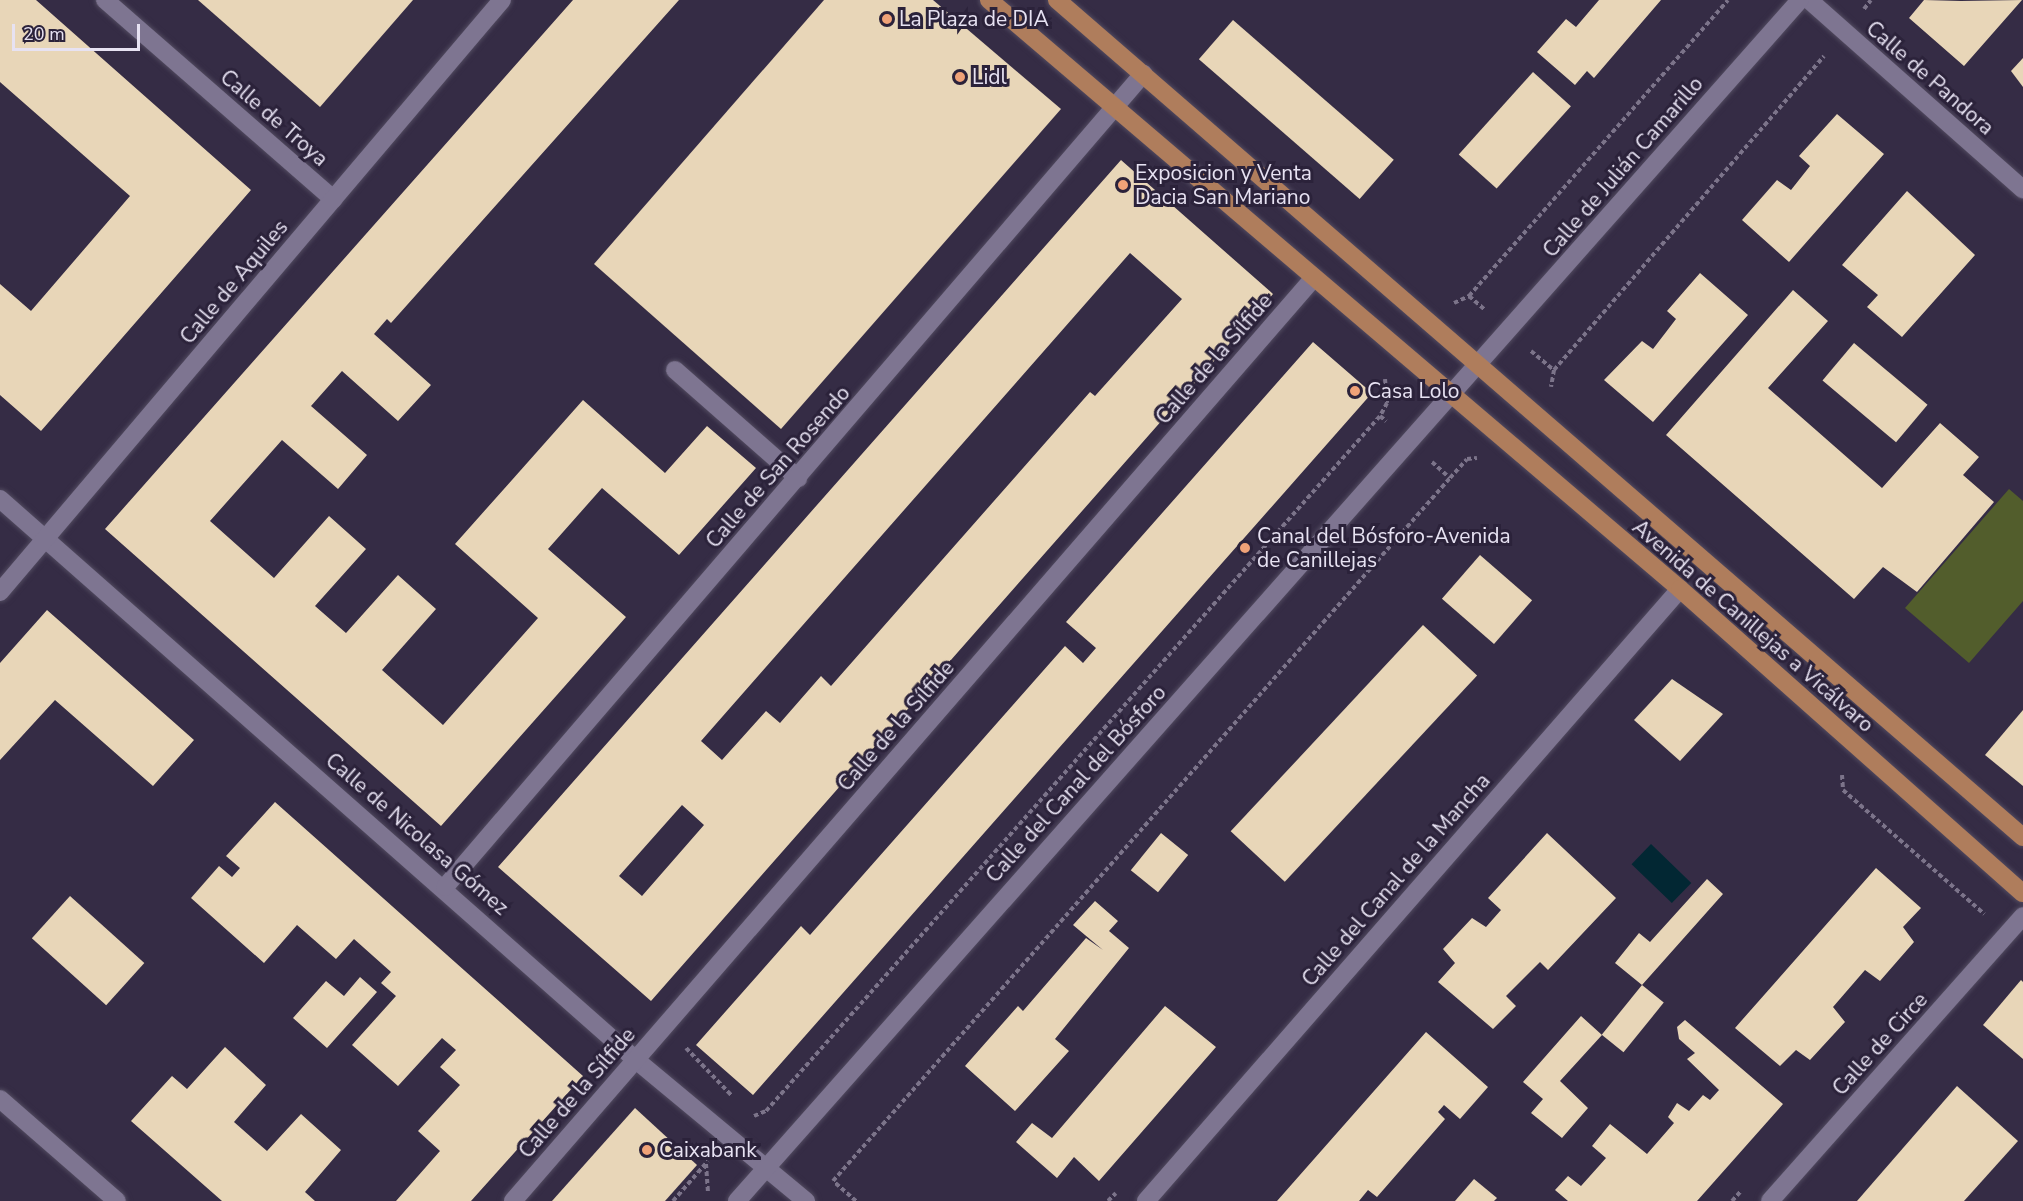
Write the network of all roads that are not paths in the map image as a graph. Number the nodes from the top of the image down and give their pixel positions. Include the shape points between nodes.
1 (105, 0) edge
2 (502, 0) edge
3 (989, 0) edge
4 (1057, 0) edge
5 (1800, 0) edge
6 (1809, 0) edge
7 (1143, 74) junction
8 (1117, 108) junction
9 (2023, 189) edge
10 (333, 199) junction
11 (1312, 280) junction
12 (1480, 365) junction
13 (675, 370) dead end
14 (1449, 398) junction
15 (798, 478) junction
16 (0, 499) edge
17 (46, 539) junction
18 (1680, 589) junction
19 (0, 592) edge
20 (2023, 837) edge
21 (445, 887) junction
22 (2023, 893) edge
23 (2023, 916) edge
24 (636, 1060) junction
25 (0, 1099) edge
26 (767, 1167) junction
27 (117, 1201) edge
28 (513, 1201) edge
29 (737, 1201) edge
30 (806, 1201) edge
31 (1146, 1201) edge
32 (1770, 1201) edge

1 - 10 street, Calle de Troya
2 - 10 street, Calle de Aquiles
3 - 8 main road, Avenida de Canillejas a Vicálvaro
4 - 7 main road, Avenida de Canillejas a Vicálvaro
5 - 12 street, Calle de Julián Camarillo
6 - 9 street, Calle de Pandora
7 - 8 street, Calle de San Rosendo
7 - 12 main road, Avenida de Canillejas a Vicálvaro
8 - 11 main road, Avenida de Canillejas a Vicálvaro
8 - 15 street, Calle de San Rosendo
10 - 17 street, Calle de Aquiles
11 - 14 main road, Avenida de Canillejas a Vicálvaro
11 - 24 street, Calle de la Sílfide
12 - 14 street
12 - 20 main road, Avenida de Canillejas a Vicálvaro
13 - 15 street
14 - 18 main road, Avenida de Canillejas a Vicálvaro
14 - 26 street, Calle del Canal del Bósforo
15 - 21 street, Calle de San Rosendo
16 - 17 street, Calle de Nicolasa Gómez
17 - 19 street, Calle de Aquiles
17 - 21 street, Calle de Nicolasa Gómez
18 - 22 main road, Avenida de Canillejas a Vicálvaro
18 - 31 street, Calle del Canal de la Mancha
21 - 24 street, Calle de Nicolasa Gómez
23 - 32 street, Calle de Circe
24 - 26 street, Calle de Nicolasa Gómez
24 - 28 street, Calle de la Sílfide
25 - 27 street
26 - 29 street, Calle del Canal del Bósforo
26 - 30 street, Calle de Nicolasa Gómez

